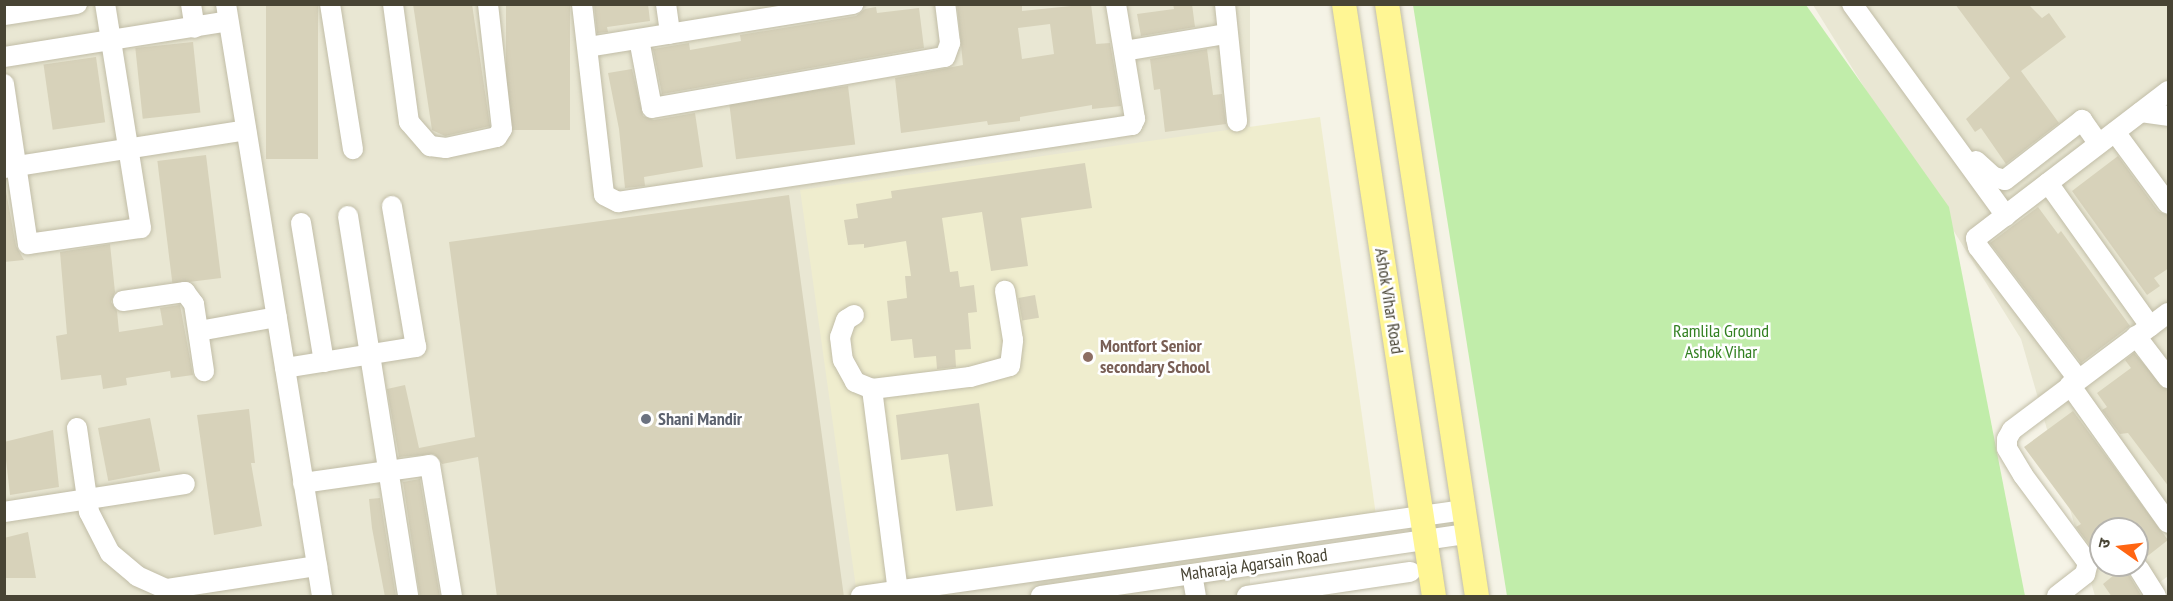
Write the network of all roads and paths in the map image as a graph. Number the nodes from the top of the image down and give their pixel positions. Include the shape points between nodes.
1 (77, 4) edge
2 (105, 4) edge
3 (191, 4) edge
4 (330, 4) edge
5 (393, 4) edge
6 (489, 4) edge
7 (582, 4) edge
8 (666, 4) edge
9 (854, 4) edge
10 (945, 4) edge
11 (1116, 4) edge
12 (1225, 4) edge
13 (1344, 4) edge
14 (1387, 4) edge
15 (1852, 4) edge
16 (227, 13) edge
17 (751, 13) edge
18 (4, 15) edge
19 (195, 28) junction
20 (670, 34) junction
21 (1227, 34) junction
22 (639, 39) junction
23 (110, 42) junction
24 (588, 47) junction
25 (1124, 51) junction
26 (4, 57) edge
27 (5, 91) edge
28 (2169, 91) edge
29 (2141, 112) junction
30 (1947, 115) dead end
31 (2169, 116) edge
32 (1237, 121) dead end
33 (246, 130) junction
34 (2115, 132) junction
35 (2099, 144) junction
36 (128, 147) junction
37 (353, 148) dead end
38 (10, 167) edge
39 (2022, 167) junction
40 (2044, 187) junction
41 (2169, 204) edge
42 (392, 206) dead end
43 (348, 216) dead end
44 (2006, 216) junction
45 (301, 223) dead end
46 (1005, 291) dead end
47 (123, 301) dead end
48 (2169, 313) edge
49 (854, 315) dead end
50 (277, 317) junction
51 (199, 331) junction
52 (2143, 331) junction
53 (371, 355) junction
54 (324, 362) junction
55 (285, 368) junction
56 (204, 371) dead end
57 (2169, 378) edge
58 (2074, 382) junction
59 (872, 389) junction
60 (77, 428) dead end
61 (388, 471) junction
62 (303, 483) junction
63 (184, 484) dead end
64 (87, 500) junction
65 (1464, 510) junction
66 (4, 512) edge
67 (1422, 516) junction
68 (2169, 524) edge
69 (1467, 534) junction
70 (1425, 540) junction
71 (1299, 558) junction
72 (317, 566) junction
73 (1410, 572) dead end
74 (1192, 574) junction
75 (2144, 577) edge
76 (1304, 588) junction
77 (898, 591) junction
78 (1070, 594) edge
79 (322, 597) edge
80 (408, 597) edge
81 (452, 597) edge
82 (861, 597) edge
83 (1041, 597) edge
84 (1196, 597) edge
85 (1247, 597) edge
86 (1434, 597) edge
87 (1477, 597) edge
88 (2057, 597) edge
89 (2156, 597) edge

1 - 18 street
2 - 23 street
3 - 19 street
4 - 37 street
5 - 6 street via 409,122 430,146 446,148 497,137 502,129
7 - 24 street
8 - 20 street
9 - 17 street
10 - 22 street via 950,43 945,57 652,108
11 - 25 street
12 - 21 street
13 - 67 main road, Ashok Vihar Road
14 - 65 main road
15 - 44 street
16 - 19 street
16 - 33 street
17 - 20 street
19 - 23 street
20 - 22 street
21 - 25 street
21 - 32 street
22 - 24 street
23 - 26 street
23 - 36 street
24 - 25 street via 604,195 618,202 1126,127 1135,119
27 - 38 street
28 - 29 street
29 - 31 street
29 - 34 street
30 - 39 street via 1978,165 1994,177 2006,180
33 - 36 street
33 - 50 street
34 - 35 street
34 - 41 street
35 - 39 street via 2082,120
35 - 40 street
36 - 38 street
36 - 38 street via 141,228 28,244
39 - 40 street
40 - 44 street
40 - 52 street
42 - 53 street via 416,347
43 - 53 street
44 - 58 street via 1977,238 1978,247
45 - 54 street
46 - 59 street via 1013,340 1010,366 970,377
47 - 51 street via 185,292 194,304
48 - 52 street
49 - 59 street via 842,327 843,360 855,382
50 - 51 street
50 - 55 street
51 - 56 street
52 - 57 street
52 - 58 street
53 - 54 street
53 - 61 street
54 - 55 street
55 - 62 street
58 - 68 street
58 - 88 street via 2012,430 2007,439 2007,448 2023,476 2088,563 2085,574
59 - 77 street
60 - 64 street
61 - 62 street
61 - 80 street
61 - 81 street via 430,465
62 - 72 street
63 - 64 street
64 - 66 street
64 - 72 street via 110,553 137,576 166,588
65 - 67 street
65 - 69 main road
67 - 70 main road, Ashok Vihar Road
67 - 77 street
69 - 70 street, Maharaja Agarsain Road
69 - 87 main road
70 - 71 street, Maharaja Agarsain Road
70 - 86 main road, Ashok Vihar Road
71 - 74 street, Maharaja Agarsain Road
71 - 76 street
72 - 79 street
73 - 76 street
74 - 78 street, Maharaja Agarsain Road
74 - 84 street
75 - 89 street
76 - 85 street
77 - 82 street
78 - 83 street, Maharaja Agarsain Road

